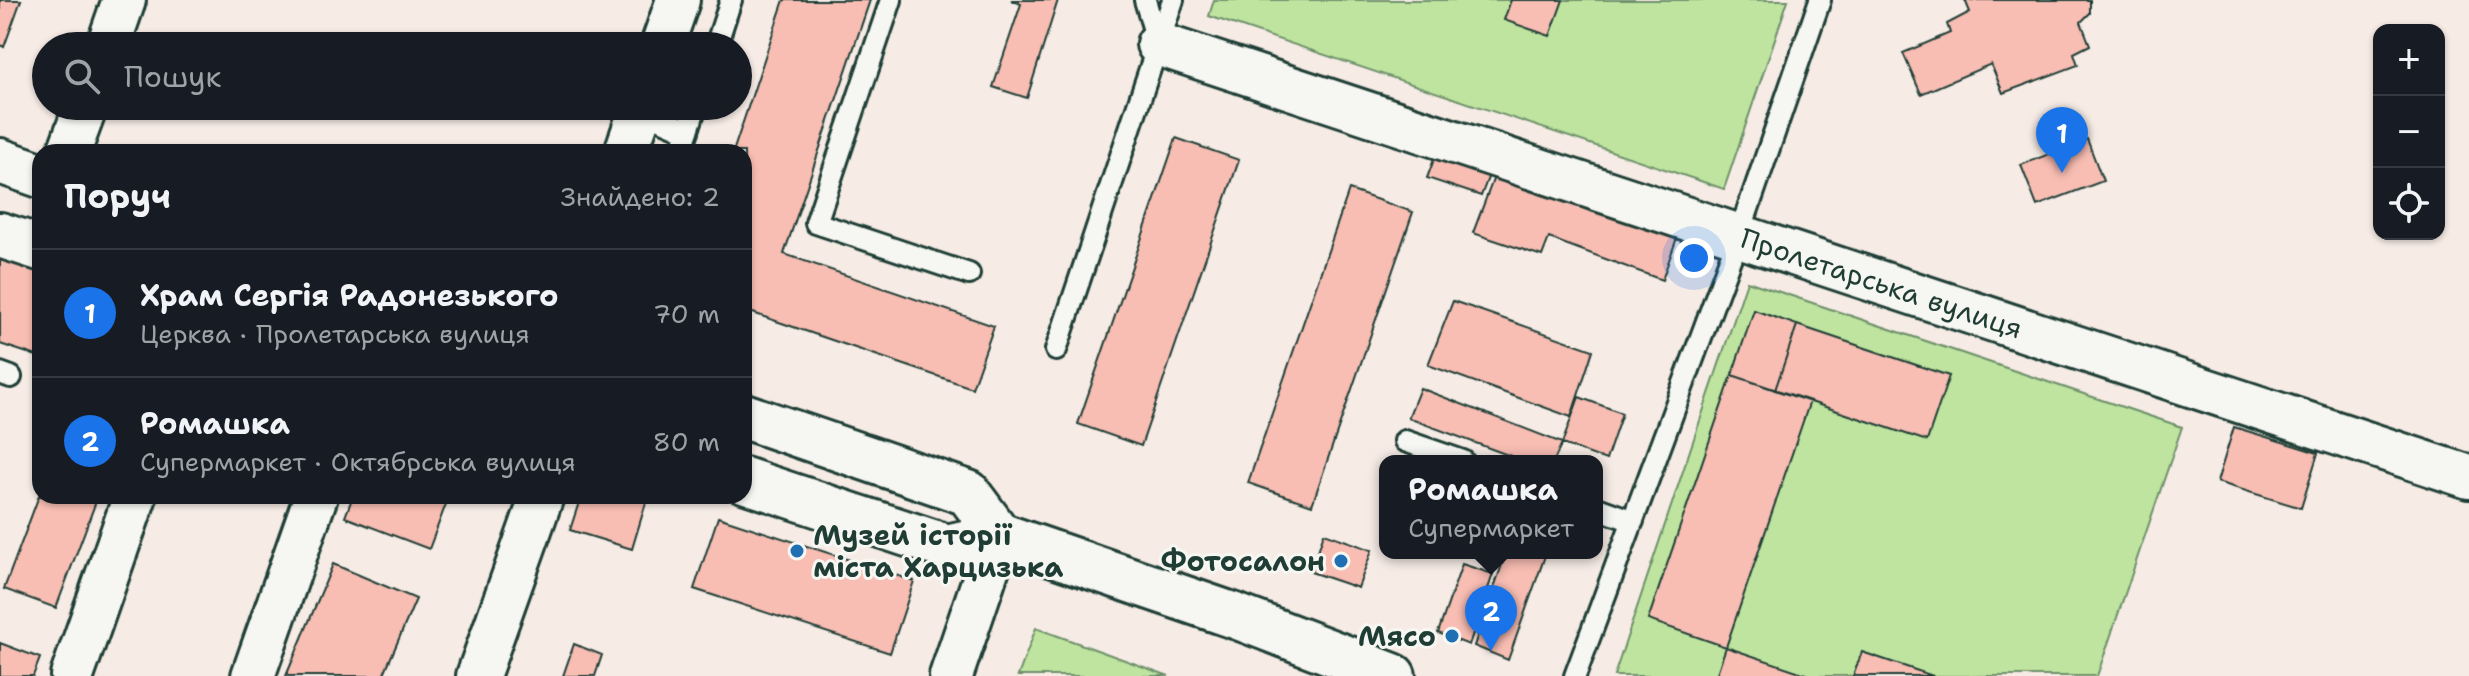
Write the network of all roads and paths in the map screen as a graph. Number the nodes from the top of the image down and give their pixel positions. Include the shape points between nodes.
1 (124, 0) edge
2 (678, 0) edge
3 (731, 0) edge
4 (891, 0) edge
5 (1145, 0) edge
6 (1173, 0) edge
7 (1820, 0) edge
8 (113, 32) edge
9 (667, 32) edge
10 (721, 32) edge
11 (1158, 44) junction
12 (81, 120) edge
13 (637, 120) edge
14 (666, 120) edge
15 (692, 120) edge
16 (688, 131) junction
17 (72, 144) edge
18 (629, 144) edge
19 (684, 144) edge
20 (0, 161) edge
21 (32, 172) edge
22 (1739, 235) junction
23 (969, 274) dead end
24 (1056, 350) dead end
25 (752, 419) edge
26 (1405, 441) dead end
27 (1446, 455) edge
28 (2469, 477) edge
29 (752, 483) edge
30 (132, 504) edge
31 (313, 504) edge
32 (539, 504) edge
33 (1603, 510) edge
34 (1633, 521) junction
35 (999, 535) junction
36 (72, 676) edge
37 (253, 676) edge
38 (478, 676) edge
39 (951, 676) edge
40 (1393, 676) edge
41 (1575, 676) edge

1 - 8 street
2 - 9 street
3 - 10 lane
4 - 23 lane via 816,223
5 - 11 lane
6 - 11 lane
7 - 22 lane
11 - 22 street, Пролетарська вулиця
11 - 24 lane
12 - 17 street
13 - 18 street
14 - 16 lane
15 - 16 lane
16 - 19 lane
20 - 21 main road
22 - 28 street, Пролетарська вулиця
22 - 34 lane
25 - 35 main road via 968,493
26 - 27 lane
29 - 35 main road via 947,547
30 - 36 street
31 - 37 street
32 - 38 street
33 - 34 lane
34 - 41 lane
35 - 39 street
35 - 40 main road

